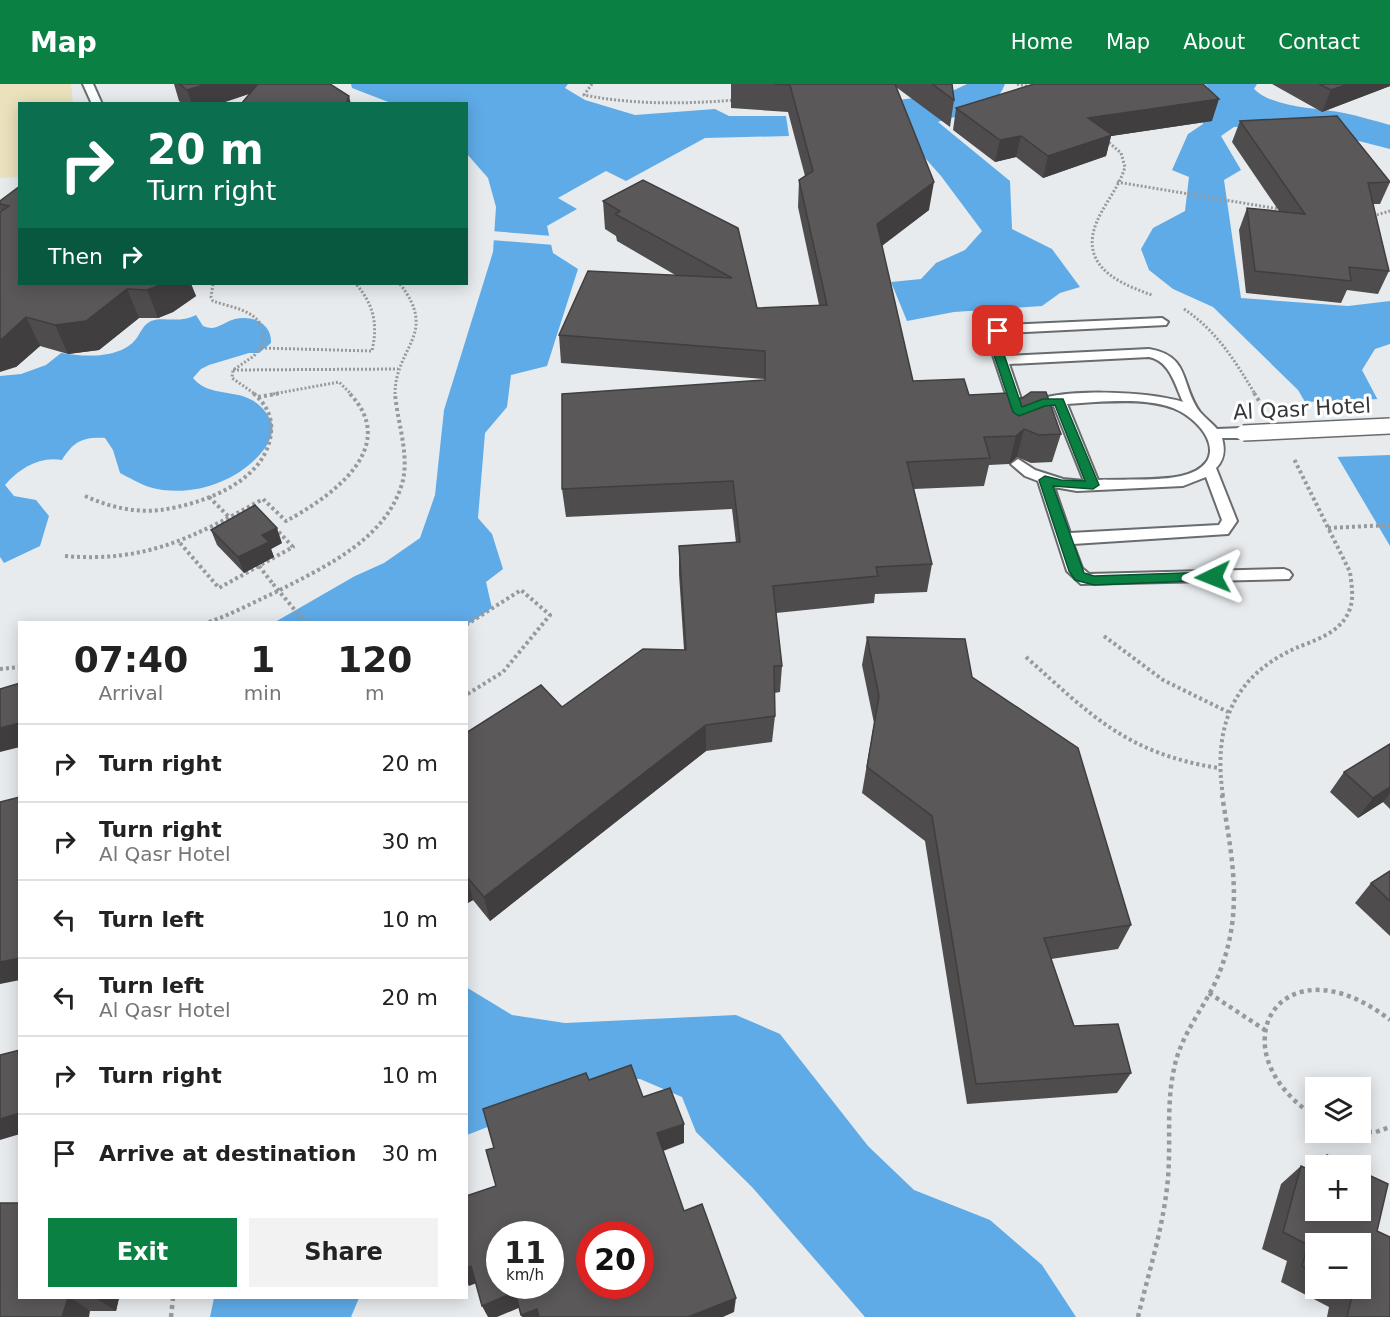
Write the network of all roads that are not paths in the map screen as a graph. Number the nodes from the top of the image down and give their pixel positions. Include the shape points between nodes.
1 (88, 84) edge
2 (96, 102) edge
3 (1162, 322) dead end
4 (1001, 360) junction
5 (1059, 401) junction
6 (1194, 413) junction
7 (1390, 426) edge
8 (1215, 434) junction
9 (1018, 464) edge
10 (1210, 469) junction
11 (1045, 480) junction
12 (1093, 485) junction
13 (1064, 539) junction
14 (1284, 575) dead end

1 - 2 lane
3 - 4 lane via 1004,328 993,337
4 - 5 lane, Al Qasr Hotel via 1014,417 1043,403
4 - 6 lane via 1160,355 1173,365
5 - 6 lane, Al Qasr Hotel via 1143,398 1161,400
5 - 12 lane
6 - 8 lane, Al Qasr Hotel
7 - 8 lane, Al Qasr Hotel, bridge
8 - 10 lane, Al Qasr Hotel via 1219,447
9 - 11 lane
10 - 12 lane via 1183,481
10 - 13 lane via 1230,521 1223,530
11 - 12 lane
11 - 13 lane
13 - 14 lane via 1075,571 1086,580

